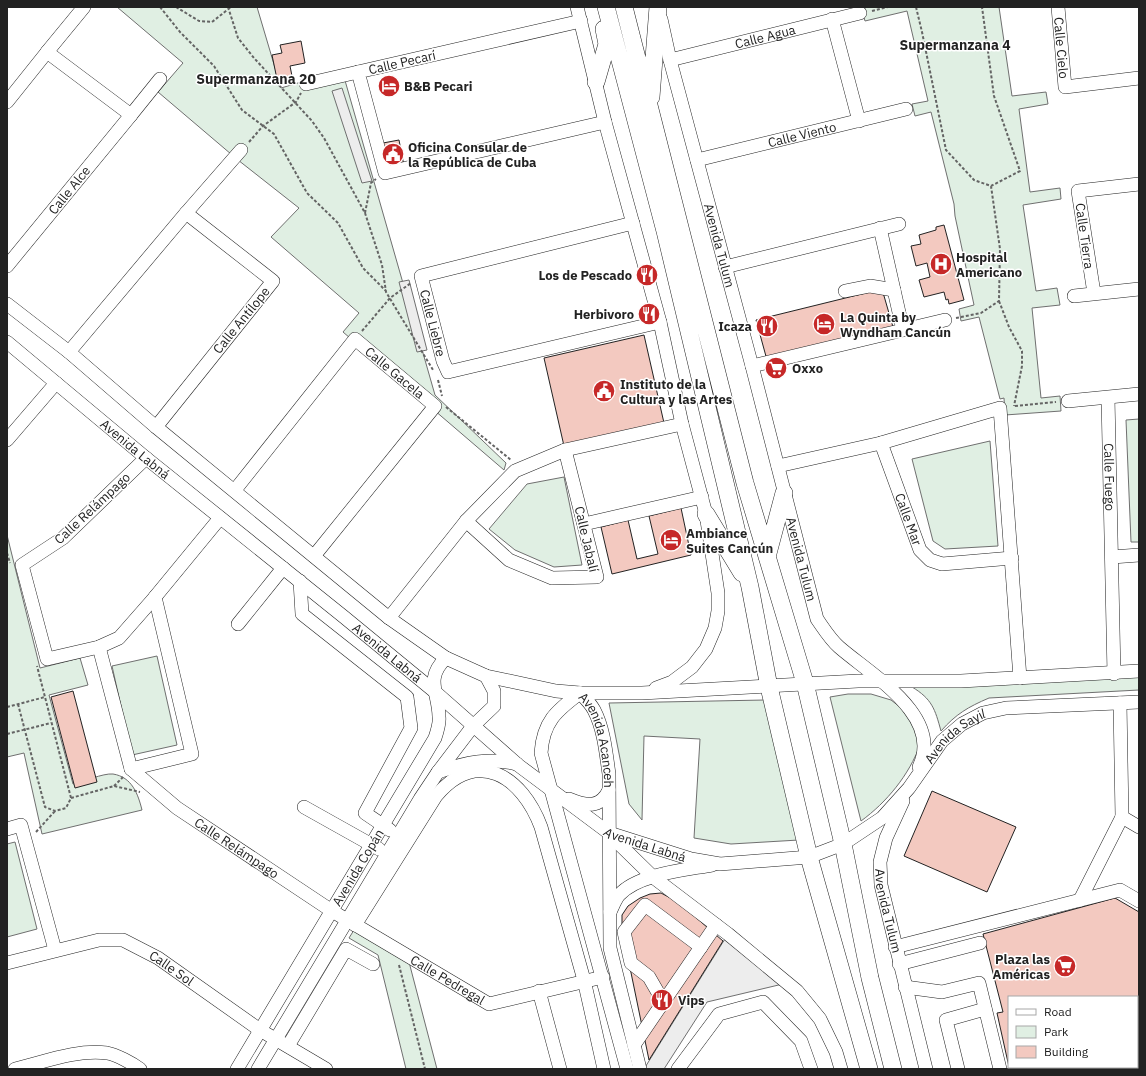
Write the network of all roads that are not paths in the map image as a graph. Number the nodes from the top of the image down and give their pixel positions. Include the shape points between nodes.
1 (84, 7) edge
2 (577, 7) edge
3 (599, 7) edge
4 (606, 7) edge
5 (624, 7) edge
6 (658, 7) edge
7 (1058, 7) edge
8 (860, 13) road end
9 (832, 19) junction
10 (581, 21) junction
11 (47, 52) junction
12 (670, 60) junction
13 (358, 72) junction
14 (1139, 78) edge
15 (160, 79) dead end
16 (596, 82) junction
17 (306, 84) road end
18 (7, 102) edge
19 (906, 109) dead end
20 (650, 111) junction
21 (131, 115) junction
22 (859, 120) junction
23 (605, 122) junction
24 (241, 150) road end
25 (697, 160) junction
26 (1139, 184) edge
27 (186, 213) junction
28 (633, 223) junction
29 (899, 224) dead end
30 (880, 228) junction
31 (7, 266) edge
32 (889, 266) junction
33 (725, 267) junction
34 (870, 286) junction
35 (1139, 289) edge
36 (894, 290) junction
37 (846, 291) dead end
38 (1094, 293) junction
39 (1074, 296) dead end
40 (7, 304) edge
41 (945, 320) road end
42 (660, 322) junction
43 (903, 330) junction
44 (8, 346) edge
45 (69, 352) junction
46 (752, 366) junction
47 (56, 382) junction
48 (1139, 394) edge
49 (1108, 398) junction
50 (1068, 401) road end
51 (682, 424) junction
52 (156, 427) junction
53 (7, 440) edge
54 (880, 443) junction
55 (565, 450) junction
56 (146, 458) junction
57 (778, 466) junction
58 (235, 490) junction
59 (784, 492) junction
60 (704, 505) junction
61 (220, 518) junction
62 (466, 521) junction
63 (584, 524) junction
64 (1139, 555) edge
65 (314, 556) junction
66 (1112, 556) junction
67 (767, 558) junction
68 (1012, 558) junction
69 (283, 568) junction
70 (300, 581) junction
71 (750, 587) junction
72 (155, 598) junction
73 (389, 618) junction
74 (238, 624) dead end
75 (99, 647) junction
76 (446, 658) junction
77 (1139, 672) edge
78 (1114, 674) junction
79 (486, 676) junction
80 (1020, 678) junction
81 (881, 680) junction
82 (805, 683) junction
83 (769, 687) junction
84 (434, 691) junction
85 (580, 693) junction
86 (642, 693) junction
87 (1139, 702) edge
88 (1120, 703) junction
89 (554, 714) junction
90 (596, 714) junction
91 (473, 726) junction
92 (518, 765) junction
93 (131, 769) junction
94 (438, 772) junction
95 (909, 788) junction
96 (551, 790) junction
97 (609, 790) junction
98 (304, 806) dead end
99 (1122, 817) junction
100 (384, 826) junction
101 (1139, 827) edge
102 (7, 829) edge
103 (609, 833) junction
104 (398, 835) junction
105 (844, 844) junction
106 (372, 845) junction
107 (388, 853) junction
108 (809, 857) junction
109 (720, 864) junction
110 (653, 877) junction
111 (1080, 900) junction
112 (1139, 901) edge
113 (332, 911) junction
114 (608, 915) junction
115 (351, 923) junction
116 (716, 925) junction
117 (980, 943) dead end
118 (701, 946) junction
119 (895, 947) junction
120 (55, 950) junction
121 (7, 963) edge
122 (373, 964) dead end
123 (899, 964) junction
124 (603, 977) junction
125 (584, 980) junction
126 (905, 987) junction
127 (539, 991) junction
128 (664, 1003) junction
129 (985, 1009) junction
130 (260, 1030) junction
131 (276, 1039) junction
132 (634, 1045) junction
133 (288, 1046) junction
134 (16, 1069) edge
135 (140, 1069) edge
136 (237, 1069) edge
137 (258, 1069) edge
138 (326, 1069) edge
139 (560, 1069) edge
140 (604, 1069) edge
141 (627, 1069) edge
142 (640, 1069) edge
143 (678, 1069) edge
144 (811, 1069) edge
145 (841, 1069) edge
146 (869, 1069) edge
147 (893, 1069) edge
148 (926, 1069) edge
149 (958, 1069) edge
150 (1000, 1069) edge

1 - 11 street
2 - 10 street
3 - 16 main road via 607,44
4 - 71 main road via 665,231
5 - 20 main road
6 - 12 street, Avenida Tulum
6 - 20 main road
7 - 14 street, Calle Cielo via 1065,86
8 - 9 street, Calle Agua
9 - 12 street, Calle Agua
9 - 22 street
10 - 13 street, Calle Pecarí
10 - 16 street
11 - 18 street
11 - 21 street
12 - 25 street, Avenida Tulum
13 - 17 street
13 - 23 street, Calle Pecarí via 386,173
15 - 21 street, Calle Alce
16 - 23 street
19 - 22 street, Calle Viento
20 - 67 main road via 745,483
21 - 31 street, Calle Alce
22 - 25 street, Calle Viento
23 - 28 street
24 - 27 street
25 - 33 street, Avenida Tulum
26 - 38 street, Calle Tierra via 1078,191
27 - 45 street
27 - 52 street, Calle Antílope via 273,281
28 - 42 street
28 - 42 street, Calle Liebre via 420,276 443,361 448,372
29 - 30 street
30 - 32 street
30 - 33 street
32 - 34 street
32 - 36 street
33 - 46 street, Avenida Tulum
34 - 36 street
34 - 37 street
35 - 38 street
36 - 43 street
38 - 39 street
40 - 45 street
41 - 43 street
42 - 51 street
43 - 46 street
44 - 47 street, Avenida Labná
45 - 52 street
46 - 57 street, Avenida Tulum
47 - 53 street
47 - 56 street, Avenida Labná
48 - 49 street
49 - 50 street
49 - 66 street, Calle Fuego
51 - 55 street
51 - 60 street
52 - 58 street
54 - 57 street
54 - 68 street, Calle Mar via 920,550 930,560 942,564
54 - 68 street via 1000,408
55 - 62 street via 515,471
55 - 63 street, Calle Jabalí
56 - 61 street, Avenida Labná
56 - 75 street, Calle Relámpago via 63,538 22,565 47,659
57 - 59 street, Avenida Tulum
58 - 65 street
58 - 65 street, Calle Gacela via 355,339 435,406
59 - 67 main road
59 - 81 street, Avenida Tulum via 817,619 839,647
60 - 63 street
60 - 71 main road
60 - 86 street via 718,593 715,628 706,650 692,667 672,682
61 - 69 street, Avenida Labná
61 - 72 street, Calle Relámpago
62 - 63 street, Calle Jabalí via 509,560 552,578 597,578
62 - 73 street
64 - 66 street
65 - 73 street
66 - 78 street, Calle Fuego
67 - 82 main road
68 - 80 street
69 - 70 street, Avenida Labná
69 - 74 street
70 - 84 street, Avenida Labná
70 - 100 street via 302,614 407,697 411,728 365,813
71 - 83 main road
72 - 75 street, Calle Relámpago via 119,638
72 - 93 street via 192,754
73 - 76 street
75 - 93 street
76 - 79 street
76 - 84 street, Avenida Copán via 435,673
77 - 78 street
78 - 80 street
79 - 85 street via 531,687
79 - 91 street, Avenida Copán via 494,691 494,706
80 - 81 street
81 - 82 street
81 - 95 street, Avenida Tulum via 914,714 921,726 925,742 924,757
82 - 83 street
82 - 105 main road
83 - 86 street
83 - 108 main road
84 - 91 street, Avenida Labná
84 - 100 street, Avenida Copán via 440,717 435,738
85 - 86 street
85 - 89 street, Avenida Acanceh
85 - 90 street, Avenida Acanceh
87 - 88 street, Avenida Sayil
88 - 95 street, Avenida Sayil via 1006,708 983,713 962,724 942,741
88 - 99 street
89 - 90 street via 580,707
89 - 96 street, Avenida Acanceh via 544,733 541,753
90 - 97 street, Avenida Acanceh via 606,754
91 - 92 street, Avenida Labná
91 - 94 street, Avenida Copán
92 - 94 street via 498,761 472,762
92 - 96 street, Avenida Labná
93 - 113 street, Calle Relámpago via 176,808
94 - 104 street, Avenida Copán
95 - 105 street, Avenida Sayil via 882,818
95 - 119 street, Avenida Tulum via 886,838 880,862 881,885
96 - 97 street via 581,804 590,805 599,803
96 - 103 street, Avenida Labná
96 - 124 street, Avenida Acanceh
97 - 103 street, Avenida Acanceh
98 - 106 street
99 - 101 street
99 - 111 street
100 - 104 street
100 - 106 street, Avenida Copán
102 - 120 street via 21,825
103 - 109 street, Avenida Labná via 691,859
103 - 110 street
103 - 114 street, Avenida Acanceh
104 - 107 street, Avenida Copán
105 - 108 street, Avenida Sayil
105 - 147 main road via 870,978
106 - 107 street
106 - 113 street, Avenida Copán
107 - 115 street, Avenida Copán
108 - 109 street, Avenida Labná
108 - 146 main road
109 - 110 street
110 - 114 street via 623,891 614,901
110 - 116 street
111 - 112 street via 1120,890
111 - 119 street
113 - 115 street, Calle Relámpago
113 - 130 street, Avenida Copán
114 - 132 street, Avenida Acanceh via 610,948
115 - 125 street via 447,783 460,774 474,771 496,774 510,780 535,812
115 - 127 street, Calle Pedregal via 489,1004
115 - 131 street, Avenida Copán
116 - 118 street
116 - 145 street via 797,991 820,1019
117 - 123 street
118 - 128 street
118 - 128 street via 645,905 624,932 631,963 649,977
119 - 123 street, Avenida Tulum
120 - 121 street, Calle Sol
120 - 130 street, Calle Sol via 99,940 123,940 158,958
122 - 133 street via 346,949
123 - 126 street, Avenida Tulum
124 - 125 street, Calle Pedregal
124 - 141 street, Avenida Acanceh
125 - 127 street, Calle Pedregal
125 - 140 street
126 - 129 street via 942,992 979,983
126 - 148 street, Avenida Tulum
127 - 139 street
128 - 132 street
129 - 149 street via 946,1020
129 - 150 street
130 - 131 street, Calle Sol
130 - 136 street, Avenida Copán
131 - 133 street, Calle Sol
131 - 137 street, Avenida Copán
132 - 142 street, Avenida Acanceh
133 - 138 street, Calle Sol
134 - 135 street via 74,1054 108,1053
143 - 144 street via 719,1014 763,1002 801,1041

